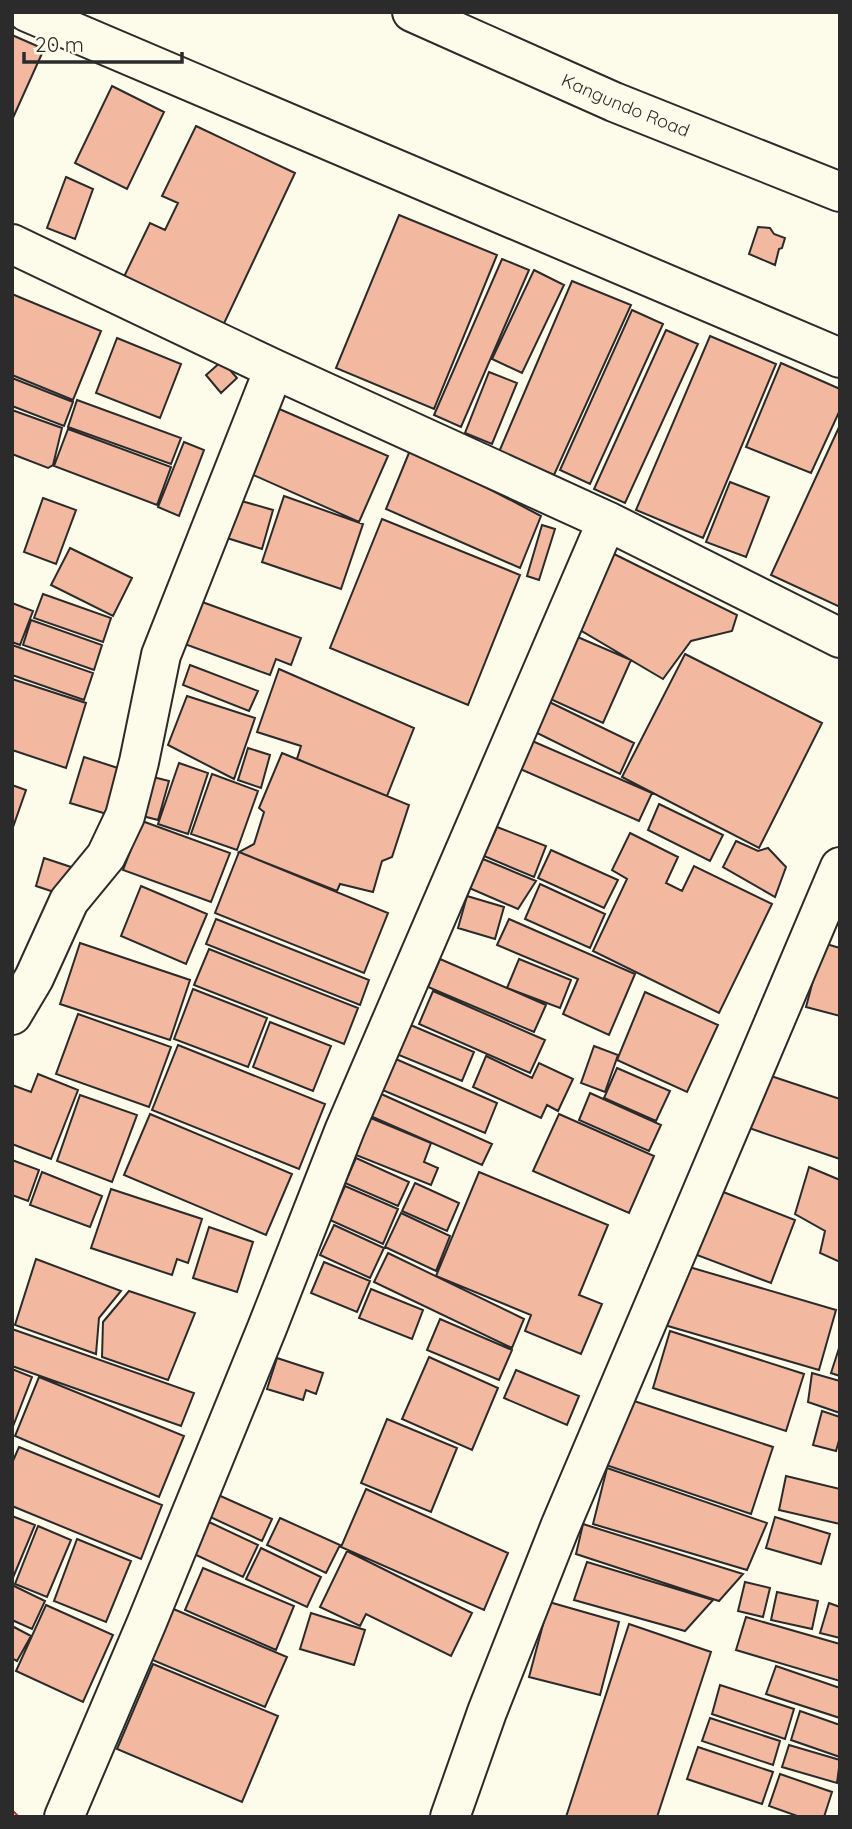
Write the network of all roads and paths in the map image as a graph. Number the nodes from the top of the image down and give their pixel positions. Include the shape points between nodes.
1 (27, 12) edge
2 (412, 12) edge
3 (840, 192) edge
4 (12, 244) edge
5 (840, 358) edge
6 (274, 369) junction
7 (607, 520) junction
8 (840, 638) edge
9 (840, 867) edge
10 (12, 1015) edge
11 (64, 1817) edge
12 (450, 1817) edge

1 - 5 main road
2 - 3 main road, Kangundo Road via 614,102
4 - 6 main road
6 - 7 main road
6 - 10 main road via 161,655 125,816 106,856 69,901
7 - 8 main road
7 - 11 main road via 345,1129
9 - 12 main road via 565,1515

